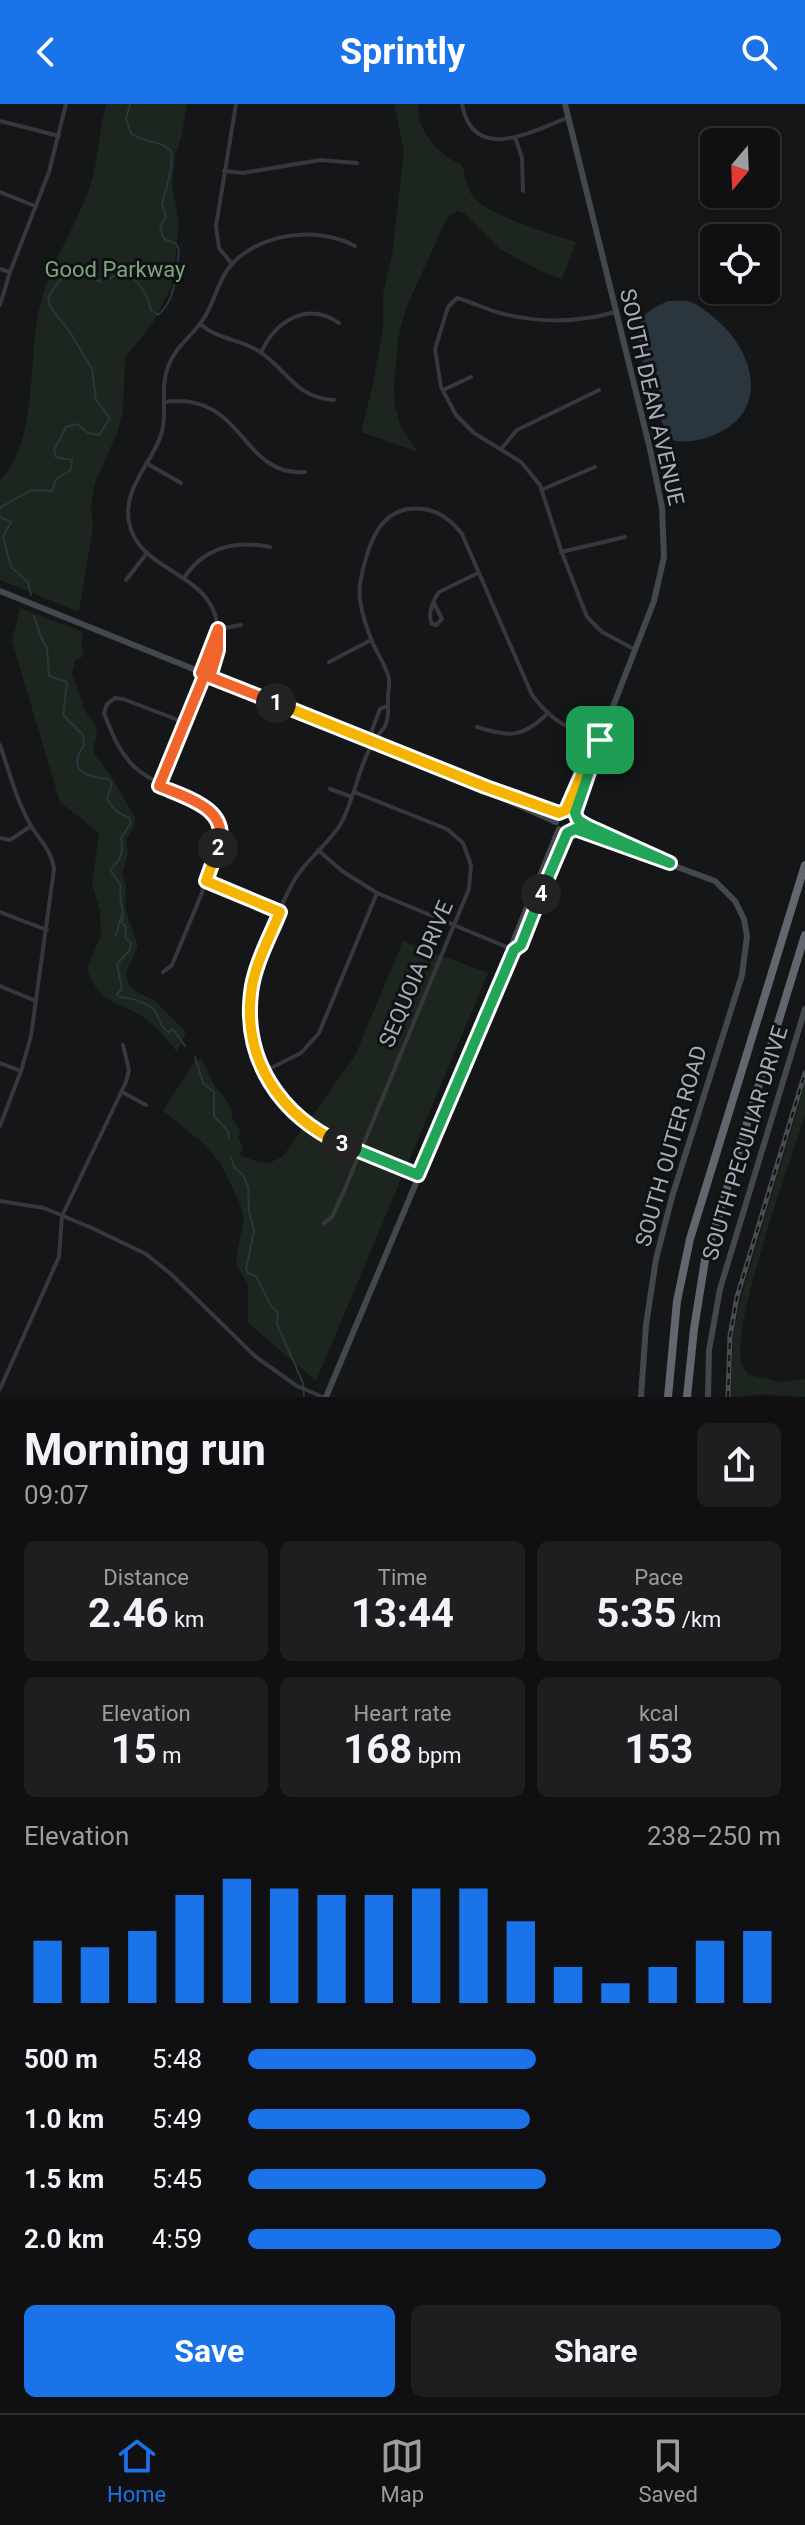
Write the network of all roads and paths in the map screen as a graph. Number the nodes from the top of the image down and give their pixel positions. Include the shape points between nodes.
1 (66, 104) edge
2 (236, 104) edge
3 (462, 104) edge
4 (565, 104) edge
5 (568, 118) junction
6 (0, 121) edge
7 (59, 136) junction
8 (515, 137) junction
9 (357, 163) dead end
10 (224, 171) junction
11 (523, 191) dead end
12 (0, 192) edge
13 (35, 206) junction
14 (355, 246) dead end
15 (232, 264) junction
16 (0, 269) edge
17 (10, 272) junction
18 (0, 305) edge
19 (615, 312) junction
20 (339, 323) dead end
21 (200, 324) junction
22 (261, 353) junction
23 (471, 377) dead end
24 (443, 390) junction
25 (599, 390) dead end
26 (334, 400) dead end
27 (164, 402) junction
28 (501, 449) junction
29 (146, 463) junction
30 (595, 467) dead end
31 (305, 472) dead end
32 (181, 483) dead end
33 (541, 490) junction
34 (625, 537) dead end
35 (270, 547) dead end
36 (561, 552) junction
37 (147, 553) junction
38 (479, 573) junction
39 (184, 578) junction
40 (126, 580) dead end
41 (0, 591) edge
42 (434, 603) junction
43 (241, 625) dead end
44 (218, 629) junction
45 (371, 640) junction
46 (636, 649) junction
47 (329, 662) dead end
48 (205, 675) junction
49 (388, 706) junction
50 (546, 715) junction
51 (186, 723) junction
52 (477, 727) dead end
53 (600, 740) junction
54 (373, 742) junction
55 (0, 745) edge
56 (159, 786) junction
57 (486, 787) junction
58 (330, 789) dead end
59 (353, 795) junction
60 (563, 811) junction
61 (577, 817) junction
62 (557, 825) junction
63 (31, 826) junction
64 (571, 831) junction
65 (0, 838) edge
66 (318, 850) junction
67 (670, 863) junction
68 (805, 865) edge
69 (206, 881) junction
70 (377, 893) junction
71 (0, 912) edge
72 (280, 912) junction
73 (454, 925) junction
74 (47, 930) junction
75 (805, 935) edge
76 (514, 950) junction
77 (163, 972) dead end
78 (0, 986) edge
79 (36, 1001) junction
80 (805, 1009) edge
81 (123, 1045) dead end
82 (0, 1063) edge
83 (21, 1071) junction
84 (263, 1072) junction
85 (122, 1092) junction
86 (146, 1105) dead end
87 (0, 1126) edge
88 (360, 1151) junction
89 (418, 1175) junction
90 (0, 1201) edge
91 (62, 1216) junction
92 (324, 1223) dead end
93 (0, 1389) edge
94 (325, 1397) edge
95 (641, 1397) edge
96 (668, 1397) edge
97 (687, 1397) edge
98 (708, 1397) edge

1 - 7 street
2 - 10 street
3 - 8 street via 464,118 478,134 493,140
4 - 5 street, SOUTH DEAN AVENUE
5 - 8 street
5 - 19 street, SOUTH DEAN AVENUE
6 - 7 street
7 - 13 street
8 - 11 street
9 - 10 street via 320,160 243,173
10 - 15 street via 216,233 219,248
12 - 13 street
13 - 17 street
14 - 15 street via 330,235 291,235 251,250
15 - 21 street
16 - 17 street
17 - 18 street
19 - 24 street via 540,320 457,298 448,307 435,349
19 - 46 street, SOUTH DEAN AVENUE via 662,507 664,557
20 - 22 street via 318,314 291,318 271,333
21 - 22 street
21 - 27 street via 171,360
22 - 26 street via 301,390
23 - 24 street
24 - 28 street via 456,415
25 - 28 street via 517,430
27 - 29 street via 163,428
27 - 31 street via 217,411 267,463
28 - 33 street via 521,462
29 - 32 street
29 - 37 street via 128,512 134,537
30 - 33 street
33 - 36 street
34 - 36 street
35 - 39 street via 219,549 201,558
36 - 46 street via 587,617 602,632
37 - 39 street
37 - 40 street
38 - 42 street via 439,592
38 - 45 street via 462,534 446,518 426,509 396,511 374,534 360,582
38 - 50 street via 532,695
39 - 44 street via 209,600
41 - 48 street
42 - 42 street via 430,621 436,625 442,619
43 - 44 street
44 - 48 street
44 - 48 street via 218,650
45 - 47 street
45 - 49 street via 388,676
46 - 53 street, SOUTH DEAN AVENUE
48 - 51 street
48 - 54 street
49 - 54 street via 385,726
49 - 54 street via 380,709
50 - 52 street via 515,734
50 - 53 street
51 - 56 street
51 - 56 street via 123,699 107,704 104,713 115,743
53 - 60 street, SOUTH DEAN AVENUE
53 - 61 street, SOUTH DEAN AVENUE
54 - 57 street
54 - 59 street
55 - 63 street
56 - 69 street via 204,805 216,817 221,843
57 - 60 street
57 - 62 street
58 - 59 street, SEQUOIA DRIVE
59 - 66 street via 341,822
59 - 73 street, SEQUOIA DRIVE via 447,829 463,843 471,865 469,889
60 - 61 street
60 - 62 street, SOUTH DEAN AVENUE
61 - 64 street, SOUTH DEAN AVENUE
61 - 67 street
62 - 64 street
62 - 76 street
63 - 65 street via 10,840
63 - 74 street via 53,862
64 - 67 street
64 - 76 street via 521,945
66 - 70 street
66 - 72 street via 297,875
67 - 95 street, SOUTH OUTER ROAD via 715,881 729,893 747,936 745,963 659,1245
68 - 96 highway via 690,1239 677,1301
69 - 72 street
69 - 77 street via 172,965
70 - 73 street
70 - 84 street via 319,1033 301,1053
71 - 74 street
72 - 84 street via 251,992 252,1040
73 - 76 street
73 - 88 street, SEQUOIA DRIVE
74 - 79 street
75 - 97 highway via 705,1260
76 - 89 street
78 - 79 street
79 - 83 street
80 - 98 street, SOUTH PECULIAR DRIVE via 720,1289 709,1350
81 - 85 street via 129,1070
82 - 83 street
83 - 87 street
84 - 88 street via 302,1121
85 - 86 street
85 - 91 street
88 - 89 street
88 - 92 street, SEQUOIA DRIVE via 332,1217
89 - 94 street
90 - 91 street
91 - 93 street via 59,1257
91 - 94 street via 146,1254 256,1357 288,1381

